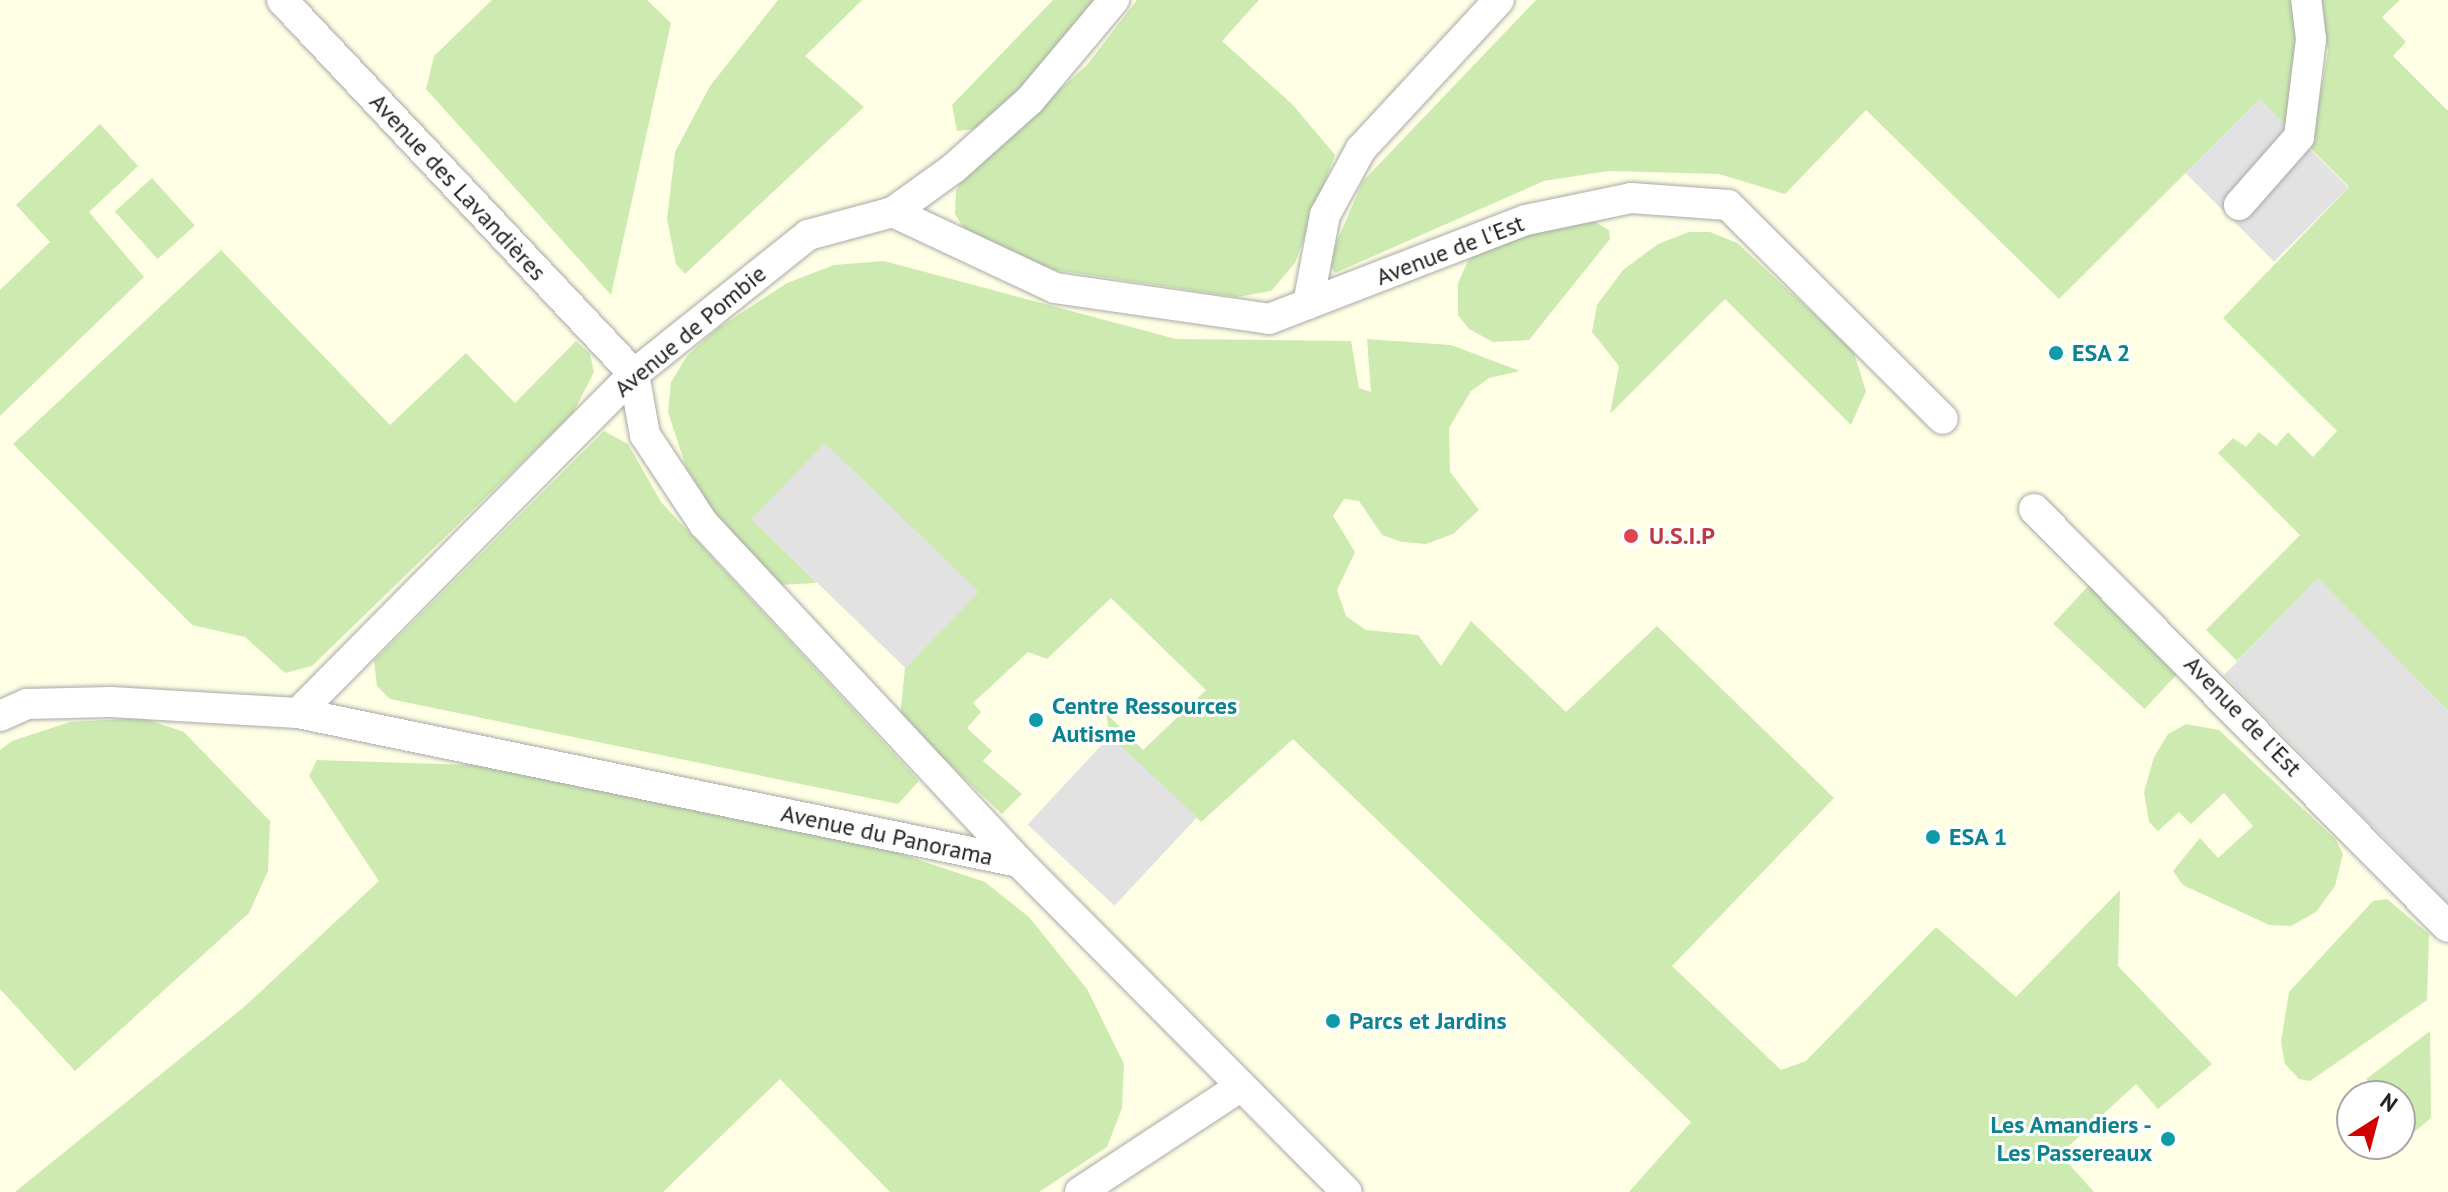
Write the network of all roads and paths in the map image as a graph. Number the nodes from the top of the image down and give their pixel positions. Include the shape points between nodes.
1 (282, 0) edge
2 (1114, 0) edge
3 (1499, 0) edge
4 (2306, 0) edge
5 (2239, 205) dead end
6 (893, 212) junction
7 (1308, 304) junction
8 (634, 374) junction
9 (1943, 419) dead end
10 (2034, 509) dead end
11 (298, 713) junction
12 (0, 716) edge
13 (1019, 862) junction
14 (2448, 927) edge
15 (1240, 1087) junction
16 (1080, 1192) edge
17 (1347, 1192) edge

1 - 8 lane, Avenue des Lavandières
2 - 6 lane, Avenue de Pombie via 1030,100 954,168
3 - 7 lane via 1361,149 1325,215
4 - 5 lane via 2311,39 2299,137
6 - 7 lane, Avenue de l'Est via 1055,288 1269,319
6 - 8 lane, Avenue de Pombie via 808,235
7 - 9 lane, Avenue de l'Est via 1526,220 1631,198 1728,205
8 - 11 lane, Avenue de Pombie
8 - 13 lane via 645,435 704,524
10 - 14 lane, Avenue de l'Est
11 - 12 lane, Avenue du Panorama via 111,702 27,704
11 - 13 lane, Avenue du Panorama
13 - 15 lane, Avenue du Panorama
15 - 16 lane
15 - 17 lane, Avenue du Panorama

